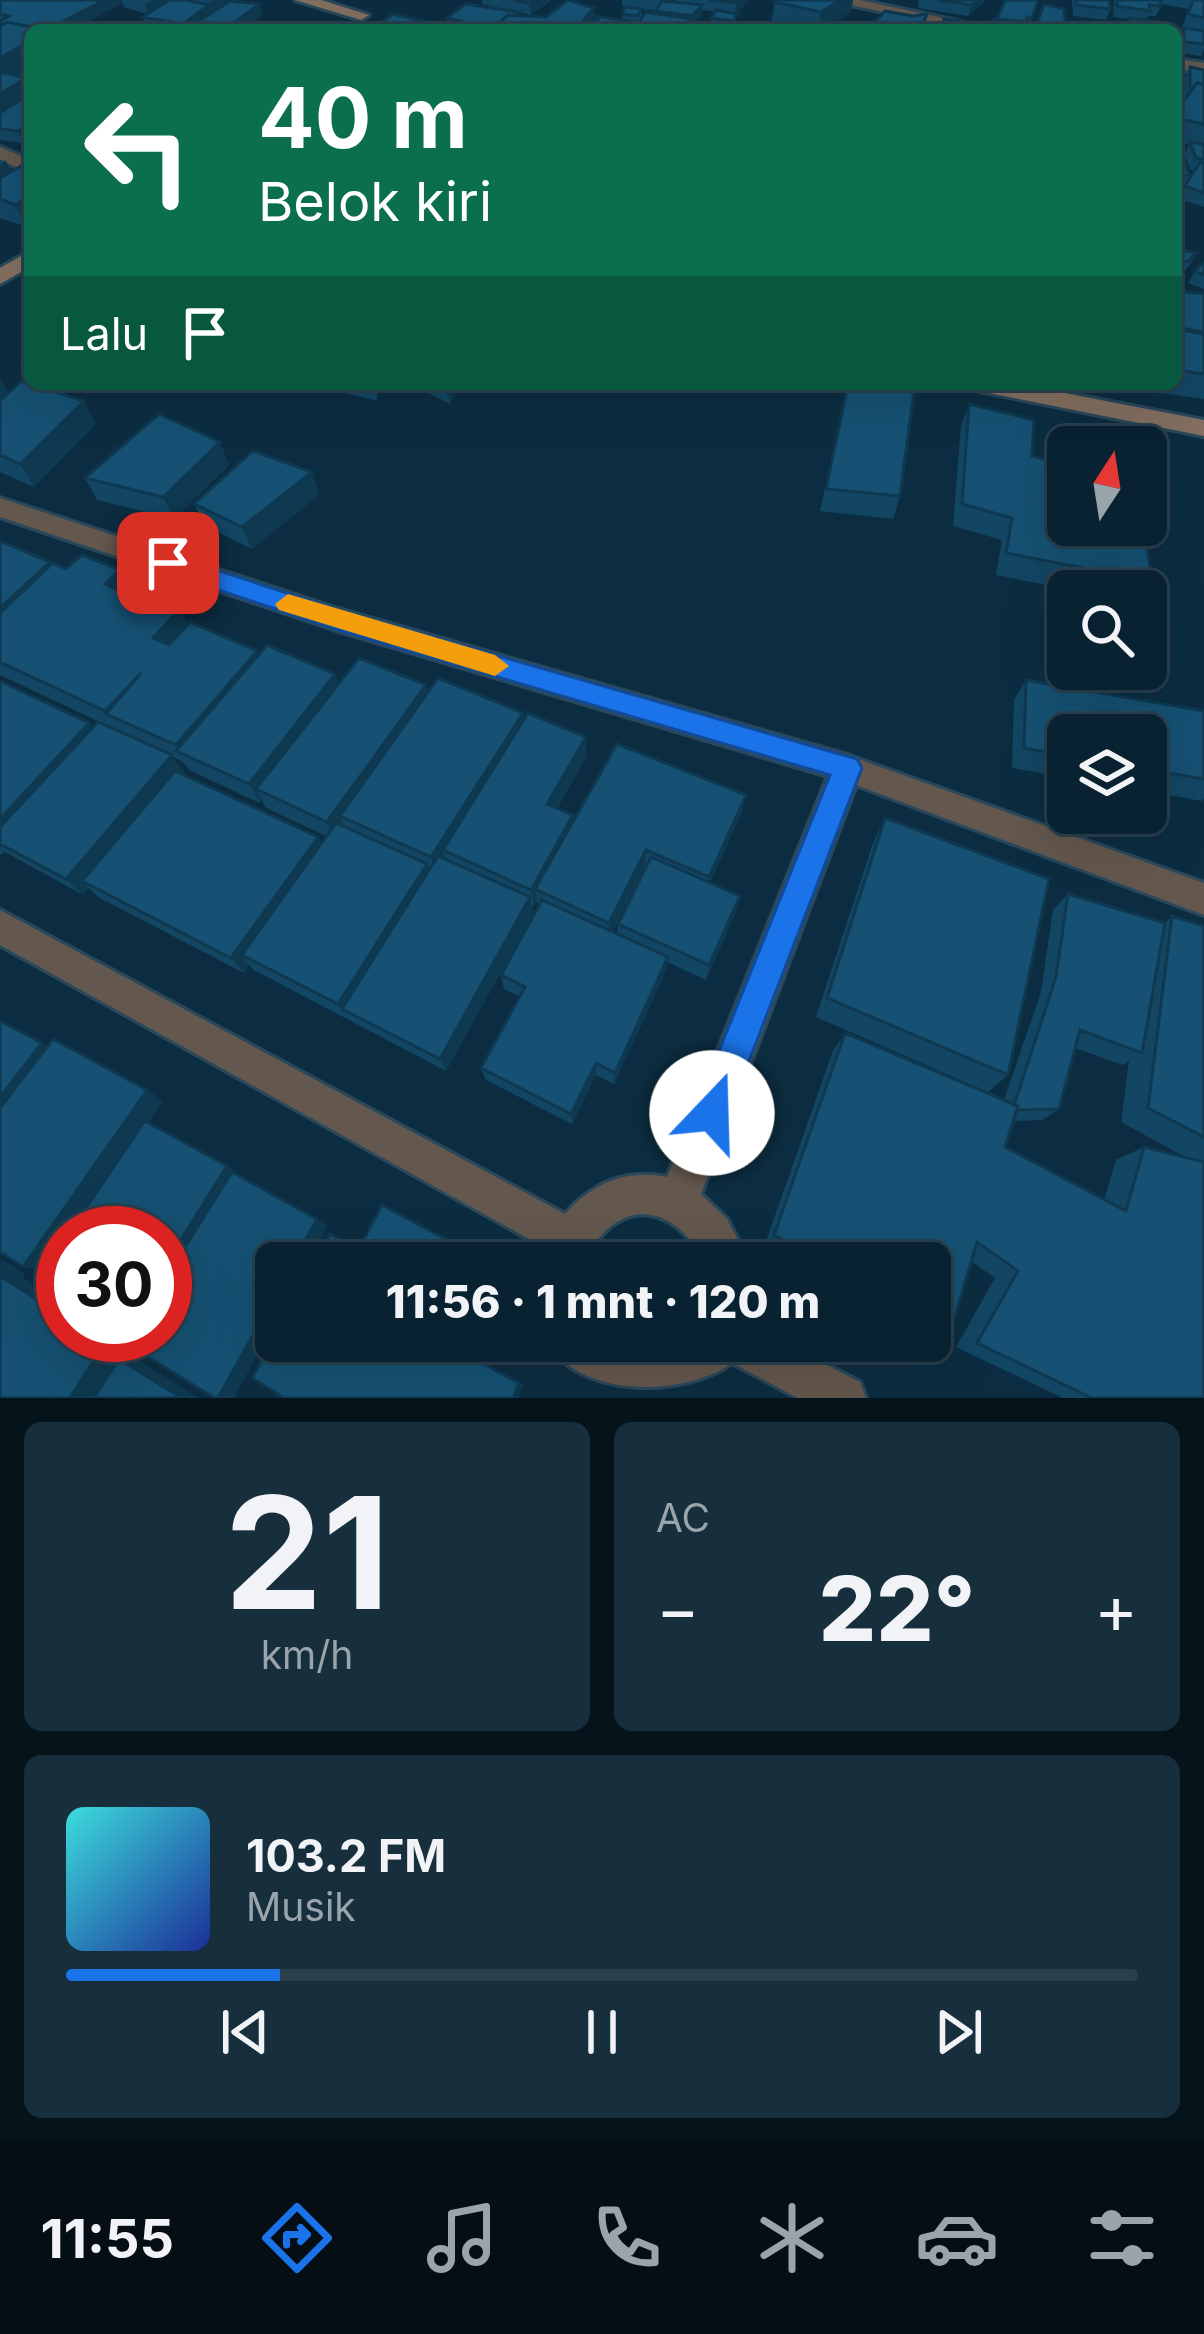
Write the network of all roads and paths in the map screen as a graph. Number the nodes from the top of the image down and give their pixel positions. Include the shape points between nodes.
1 (303, 0) edge
2 (380, 0) edge
3 (836, 0) edge
4 (361, 14) junction
5 (348, 24) edge
6 (959, 24) edge
7 (1045, 390) edge
8 (1204, 428) edge
9 (0, 507) edge
10 (847, 768) junction
11 (1204, 899) edge
12 (0, 927) edge
13 (678, 1199) junction
14 (550, 1242) edge
15 (572, 1242) edge
16 (717, 1242) edge
17 (583, 1362) edge
18 (711, 1362) edge
19 (775, 1362) edge
20 (609, 1392) edge
21 (844, 1398) edge

1 - 4 street
2 - 4 street
3 - 6 street
4 - 5 street
7 - 8 street
9 - 10 street via 335,620
10 - 11 street
10 - 13 street
12 - 14 street
13 - 15 street via 620,1195 589,1214
13 - 16 street
17 - 20 street
18 - 20 street via 676,1390
19 - 21 street

